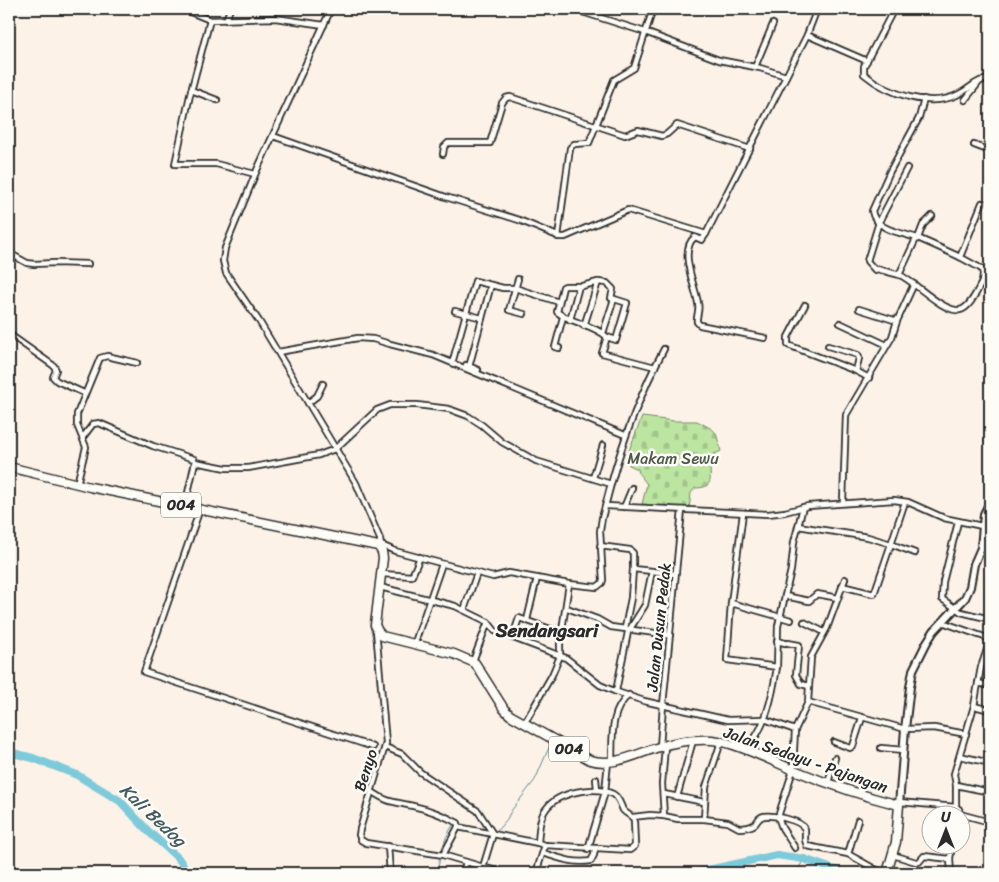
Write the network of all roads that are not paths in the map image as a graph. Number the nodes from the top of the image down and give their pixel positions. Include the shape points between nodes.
1 (183, 9) edge
2 (230, 9) edge
3 (331, 9) edge
4 (573, 9) edge
5 (653, 9) edge
6 (817, 9) edge
7 (894, 9) edge
8 (210, 20) junction
9 (226, 20) junction
10 (773, 24) dead end
11 (324, 25) junction
12 (645, 32) junction
13 (806, 35) junction
14 (867, 61) junction
15 (755, 67) junction
16 (786, 76) junction
17 (990, 79) edge
18 (981, 80) junction
19 (192, 90) junction
20 (217, 100) dead end
21 (924, 100) junction
22 (965, 100) dead end
23 (596, 126) junction
24 (273, 136) junction
25 (974, 145) dead end
26 (750, 149) junction
27 (990, 151) edge
28 (443, 154) dead end
29 (907, 168) dead end
30 (255, 174) junction
31 (982, 203) dead end
32 (932, 216) dead end
33 (879, 222) junction
34 (706, 234) junction
35 (558, 237) junction
36 (918, 238) junction
37 (9, 253) edge
38 (960, 258) junction
39 (88, 264) dead end
40 (899, 275) junction
41 (518, 279) dead end
42 (598, 282) junction
43 (982, 282) junction
44 (914, 284) junction
45 (491, 285) junction
46 (579, 286) junction
47 (990, 287) edge
48 (515, 288) junction
49 (614, 299) junction
50 (559, 302) junction
51 (805, 305) dead end
52 (859, 309) dead end
53 (455, 311) dead end
54 (466, 314) junction
55 (524, 314) dead end
56 (563, 317) junction
57 (482, 318) junction
58 (570, 320) junction
59 (897, 321) junction
60 (840, 323) dead end
61 (584, 326) junction
62 (603, 333) junction
63 (9, 334) edge
64 (607, 337) junction
65 (765, 338) dead end
66 (887, 345) junction
67 (828, 346) dead end
68 (559, 348) dead end
69 (664, 349) dead end
70 (278, 352) junction
71 (447, 357) dead end
72 (453, 360) junction
73 (137, 363) dead end
74 (469, 366) junction
75 (655, 367) junction
76 (478, 370) dead end
77 (856, 371) junction
78 (870, 378) junction
79 (323, 384) dead end
80 (84, 392) junction
81 (308, 403) junction
82 (626, 435) junction
83 (83, 437) junction
84 (603, 445) dead end
85 (336, 449) junction
86 (196, 462) junction
87 (9, 467) edge
88 (593, 478) junction
89 (77, 484) junction
90 (611, 484) junction
91 (632, 488) dead end
92 (842, 502) junction
93 (905, 502) junction
94 (990, 504) edge
95 (185, 506) junction
96 (606, 506) junction
97 (624, 507) junction
98 (803, 507) junction
99 (200, 509) junction
100 (682, 510) junction
101 (743, 513) junction
102 (958, 522) junction
103 (798, 526) junction
104 (982, 526) junction
105 (982, 537) junction
106 (891, 544) junction
107 (990, 544) edge
108 (600, 546) junction
109 (381, 547) junction
110 (915, 553) dead end
111 (420, 558) junction
112 (442, 564) junction
113 (633, 569) junction
114 (652, 571) junction
115 (477, 573) junction
116 (382, 574) junction
117 (675, 574) junction
118 (537, 578) junction
119 (844, 579) dead end
120 (569, 584) junction
121 (842, 586) junction
122 (380, 587) junction
123 (785, 596) junction
124 (838, 598) junction
125 (430, 600) junction
126 (731, 603) junction
127 (566, 608) junction
128 (957, 608) junction
129 (464, 610) junction
130 (780, 617) junction
131 (990, 619) edge
132 (527, 620) junction
133 (791, 620) dead end
134 (488, 622) junction
135 (804, 622) dead end
136 (942, 622) junction
137 (627, 628) junction
138 (376, 629) junction
139 (824, 632) junction
140 (562, 633) junction
141 (670, 635) junction
142 (512, 636) junction
143 (990, 640) edge
144 (777, 641) junction
145 (414, 645) junction
146 (560, 656) junction
147 (473, 661) junction
148 (777, 667) junction
149 (978, 682) junction
150 (809, 686) junction
151 (990, 686) edge
152 (616, 691) junction
153 (629, 696) junction
154 (808, 702) junction
155 (663, 705) junction
156 (974, 706) junction
157 (990, 710) edge
158 (862, 718) junction
159 (764, 719) junction
160 (524, 724) junction
161 (905, 729) junction
162 (795, 730) junction
163 (966, 734) junction
164 (693, 741) junction
165 (721, 742) junction
166 (834, 742) dead end
167 (662, 746) junction
168 (373, 747) dead end
169 (385, 748) junction
170 (881, 748) dead end
171 (744, 750) junction
172 (904, 750) junction
173 (960, 756) junction
174 (835, 758) dead end
175 (610, 762) junction
176 (990, 763) edge
177 (793, 770) junction
178 (596, 779) dead end
179 (828, 783) junction
180 (956, 785) junction
181 (597, 789) junction
182 (371, 791) junction
183 (605, 792) junction
184 (990, 792) edge
185 (664, 794) junction
186 (677, 797) junction
187 (704, 802) junction
188 (899, 803) junction
189 (956, 804) edge
190 (922, 805) edge
191 (664, 816) junction
192 (633, 817) junction
193 (778, 817) junction
194 (972, 817) edge
195 (704, 819) junction
196 (858, 820) dead end
197 (990, 822) edge
198 (458, 826) junction
199 (493, 834) junction
200 (538, 843) junction
201 (545, 845) junction
202 (388, 846) junction
203 (795, 848) dead end
204 (588, 849) junction
205 (595, 849) junction
206 (543, 853) junction
207 (848, 854) junction
208 (951, 854) edge
209 (441, 855) junction
210 (893, 855) junction
211 (950, 859) junction
212 (466, 862) junction
213 (483, 867) junction
214 (390, 873) edge
215 (463, 873) edge
216 (503, 873) edge
217 (536, 873) edge
218 (882, 873) edge
219 (887, 873) edge
220 (951, 873) edge

1 - 8 street
2 - 9 street
3 - 11 street
4 - 12 street
5 - 12 street
6 - 13 street
7 - 14 street
8 - 9 street
8 - 19 street
9 - 11 street via 275,18
10 - 15 street
11 - 24 street
12 - 15 street via 719,60
12 - 23 street via 634,68 614,80
13 - 14 street
13 - 16 street
14 - 21 street via 863,72 872,81
15 - 16 street
16 - 26 street
17 - 18 street
18 - 21 street via 959,94
18 - 22 street
19 - 20 street
19 - 30 street via 175,164 216,164
21 - 33 street via 919,118 872,211
23 - 26 street via 625,135 638,130 662,136 677,125
23 - 28 street via 510,97 502,103 490,143 448,143
23 - 35 street via 589,143 572,145 568,151
24 - 30 street
24 - 35 street via 519,220
25 - 27 street
26 - 34 street
29 - 33 street
30 - 70 street via 225,248 224,268
31 - 38 street
32 - 36 street via 922,226
33 - 36 street via 889,229
33 - 40 street via 867,261 875,270
34 - 35 street via 628,210 565,237
34 - 65 street via 702,240 695,237 687,252 699,304 697,322
36 - 38 street
36 - 40 street
37 - 39 street via 34,264
38 - 43 street via 982,269
40 - 44 street
41 - 48 street
42 - 46 street
42 - 49 street via 607,283 613,289 611,298
42 - 61 street
43 - 44 street via 965,308 959,310 935,300
43 - 47 street
44 - 59 street
45 - 48 street
45 - 54 street via 475,281
45 - 57 street
46 - 50 street via 565,286
46 - 58 street
48 - 50 street
48 - 55 street via 509,310
49 - 62 street
49 - 64 street via 627,303 616,340
50 - 56 street via 557,312
51 - 77 street via 788,337 788,345
52 - 59 street
53 - 54 street
54 - 57 street
54 - 72 street
56 - 58 street
56 - 68 street via 555,347
57 - 74 street
58 - 61 street
59 - 66 street
60 - 66 street
61 - 62 street
62 - 64 street
63 - 80 street via 54,366 53,377 57,381
64 - 75 street via 602,353
66 - 78 street
67 - 77 street via 859,356
69 - 75 street
70 - 81 street
70 - 82 street via 358,338 390,344 433,355
71 - 72 street
72 - 74 street
73 - 80 street via 101,357
74 - 76 street
75 - 82 street
77 - 78 street
78 - 92 street via 846,415
79 - 81 street via 317,396
80 - 83 street via 76,420
81 - 85 street
82 - 90 street
83 - 86 street via 93,424 99,423 153,446 194,458
83 - 89 street via 86,449
84 - 88 street
85 - 86 street via 319,456 248,468 226,468
85 - 88 street via 384,406 436,407 468,416 502,442 536,461
85 - 109 street via 356,483
86 - 95 street
87 - 89 main road, 004
88 - 90 street
89 - 95 main road, 004
90 - 96 street
91 - 97 street
92 - 93 street
92 - 98 street
93 - 102 street
93 - 106 street
94 - 104 main road
95 - 99 main road, 004
96 - 97 street
96 - 108 street
97 - 100 street
98 - 101 street via 776,514
98 - 103 street
99 - 109 main road, 004
99 - 168 street via 144,672
100 - 101 street
100 - 117 street, Jalan Dusun Pedak
101 - 126 street
102 - 104 street
102 - 128 street via 942,591 944,601
103 - 106 street via 868,537
103 - 123 street
104 - 105 main road
105 - 107 street
105 - 128 main road via 970,587
106 - 110 street
106 - 121 street via 874,594
108 - 113 street via 632,550
108 - 120 street via 600,586
109 - 111 street
109 - 116 main road
111 - 112 street
111 - 116 street via 412,576
112 - 115 street
112 - 125 street
113 - 114 street
113 - 137 street
114 - 117 street
114 - 137 street via 645,605
115 - 118 street via 493,578 509,573
115 - 129 street
116 - 122 main road
117 - 141 street, Jalan Dusun Pedak
118 - 120 street
118 - 132 street
119 - 121 street
120 - 127 street
121 - 124 street
122 - 125 street
122 - 138 main road
123 - 124 street via 805,601 817,594
123 - 130 street
124 - 139 street
125 - 129 street
125 - 145 street
126 - 130 street
126 - 148 street via 727,660
127 - 137 street via 597,618 607,626
127 - 140 street
128 - 131 street via 961,612
128 - 136 main road
129 - 134 street
130 - 133 street
130 - 144 street
132 - 140 street
132 - 142 street via 519,618
134 - 142 street via 495,631
134 - 147 street
135 - 139 street
136 - 143 street
136 - 161 main road via 927,642 914,670
137 - 141 street
137 - 152 street
138 - 145 main road via 385,638
138 - 169 street, Benyo
139 - 150 street via 811,657
140 - 146 street
141 - 155 street, Jalan Dusun Pedak
142 - 146 street
143 - 149 street
144 - 148 street
144 - 150 street via 799,645 796,675 801,684
145 - 147 main road
146 - 152 street via 600,685
146 - 160 street
147 - 160 main road, Jalan Sedayu - Pajangan / 004 via 507,712
148 - 159 street
149 - 151 street
149 - 156 street
150 - 154 street
152 - 153 street
153 - 155 street
153 - 175 street via 618,706
154 - 158 street
154 - 162 street
155 - 159 street via 728,720
155 - 167 street, Jalan Dusun Pedak
156 - 157 street
156 - 163 street
158 - 161 street
158 - 166 street via 853,746 850,748
159 - 162 street
159 - 171 street via 755,740
160 - 175 main road, Jalan Sedayu - Pajangan / 004 via 590,760
161 - 163 street via 934,728
161 - 172 main road
162 - 177 street
163 - 173 street
164 - 165 main road, Jalan Sedayu - Pajangan / 004
164 - 167 main road, Jalan Sedayu - Pajangan / 004
164 - 186 street
165 - 171 main road, Jalan Sedayu - Pajangan / 004
165 - 187 street
167 - 175 main road, Jalan Sedayu - Pajangan / 004
167 - 185 street, Jalan Dusun Pedak
169 - 182 street, Benyo
169 - 199 street via 402,754 420,772 478,811
170 - 172 street
171 - 177 main road, Jalan Sedayu - Pajangan / 004
172 - 188 main road
173 - 176 street
173 - 180 street via 954,774
174 - 179 street
175 - 183 street
177 - 179 main road, Jalan Sedayu - Pajangan / 004
177 - 193 street
178 - 181 street
179 - 188 main road, Jalan Sedayu - Pajangan / 004
180 - 184 street
180 - 189 street
181 - 183 street
181 - 200 street via 560,797 550,804 542,816
182 - 198 street via 383,799 415,806
182 - 202 street, Benyo via 359,834 366,843
183 - 192 street via 615,794 624,811
183 - 204 street
185 - 186 street
185 - 191 street, Jalan Dusun Pedak
186 - 187 street
187 - 195 street
188 - 190 street
188 - 210 main road
191 - 192 street
191 - 195 street
192 - 205 street via 633,848 627,851
193 - 195 street via 763,816 754,824 739,828 728,822
193 - 203 street
193 - 207 street via 804,825 804,840 808,846
194 - 197 street
196 - 207 street
198 - 199 street
198 - 209 street
199 - 200 street
199 - 213 street
200 - 201 street
201 - 204 street
201 - 206 street
202 - 209 street, Benyo
202 - 214 street
204 - 205 street
205 - 206 street via 591,861 584,862
206 - 217 street
207 - 218 street
208 - 211 street
209 - 212 street, Benyo
210 - 211 street via 916,862 924,856
210 - 219 main road
211 - 220 street
212 - 213 street, Benyo
212 - 215 street
213 - 216 street, Benyo

